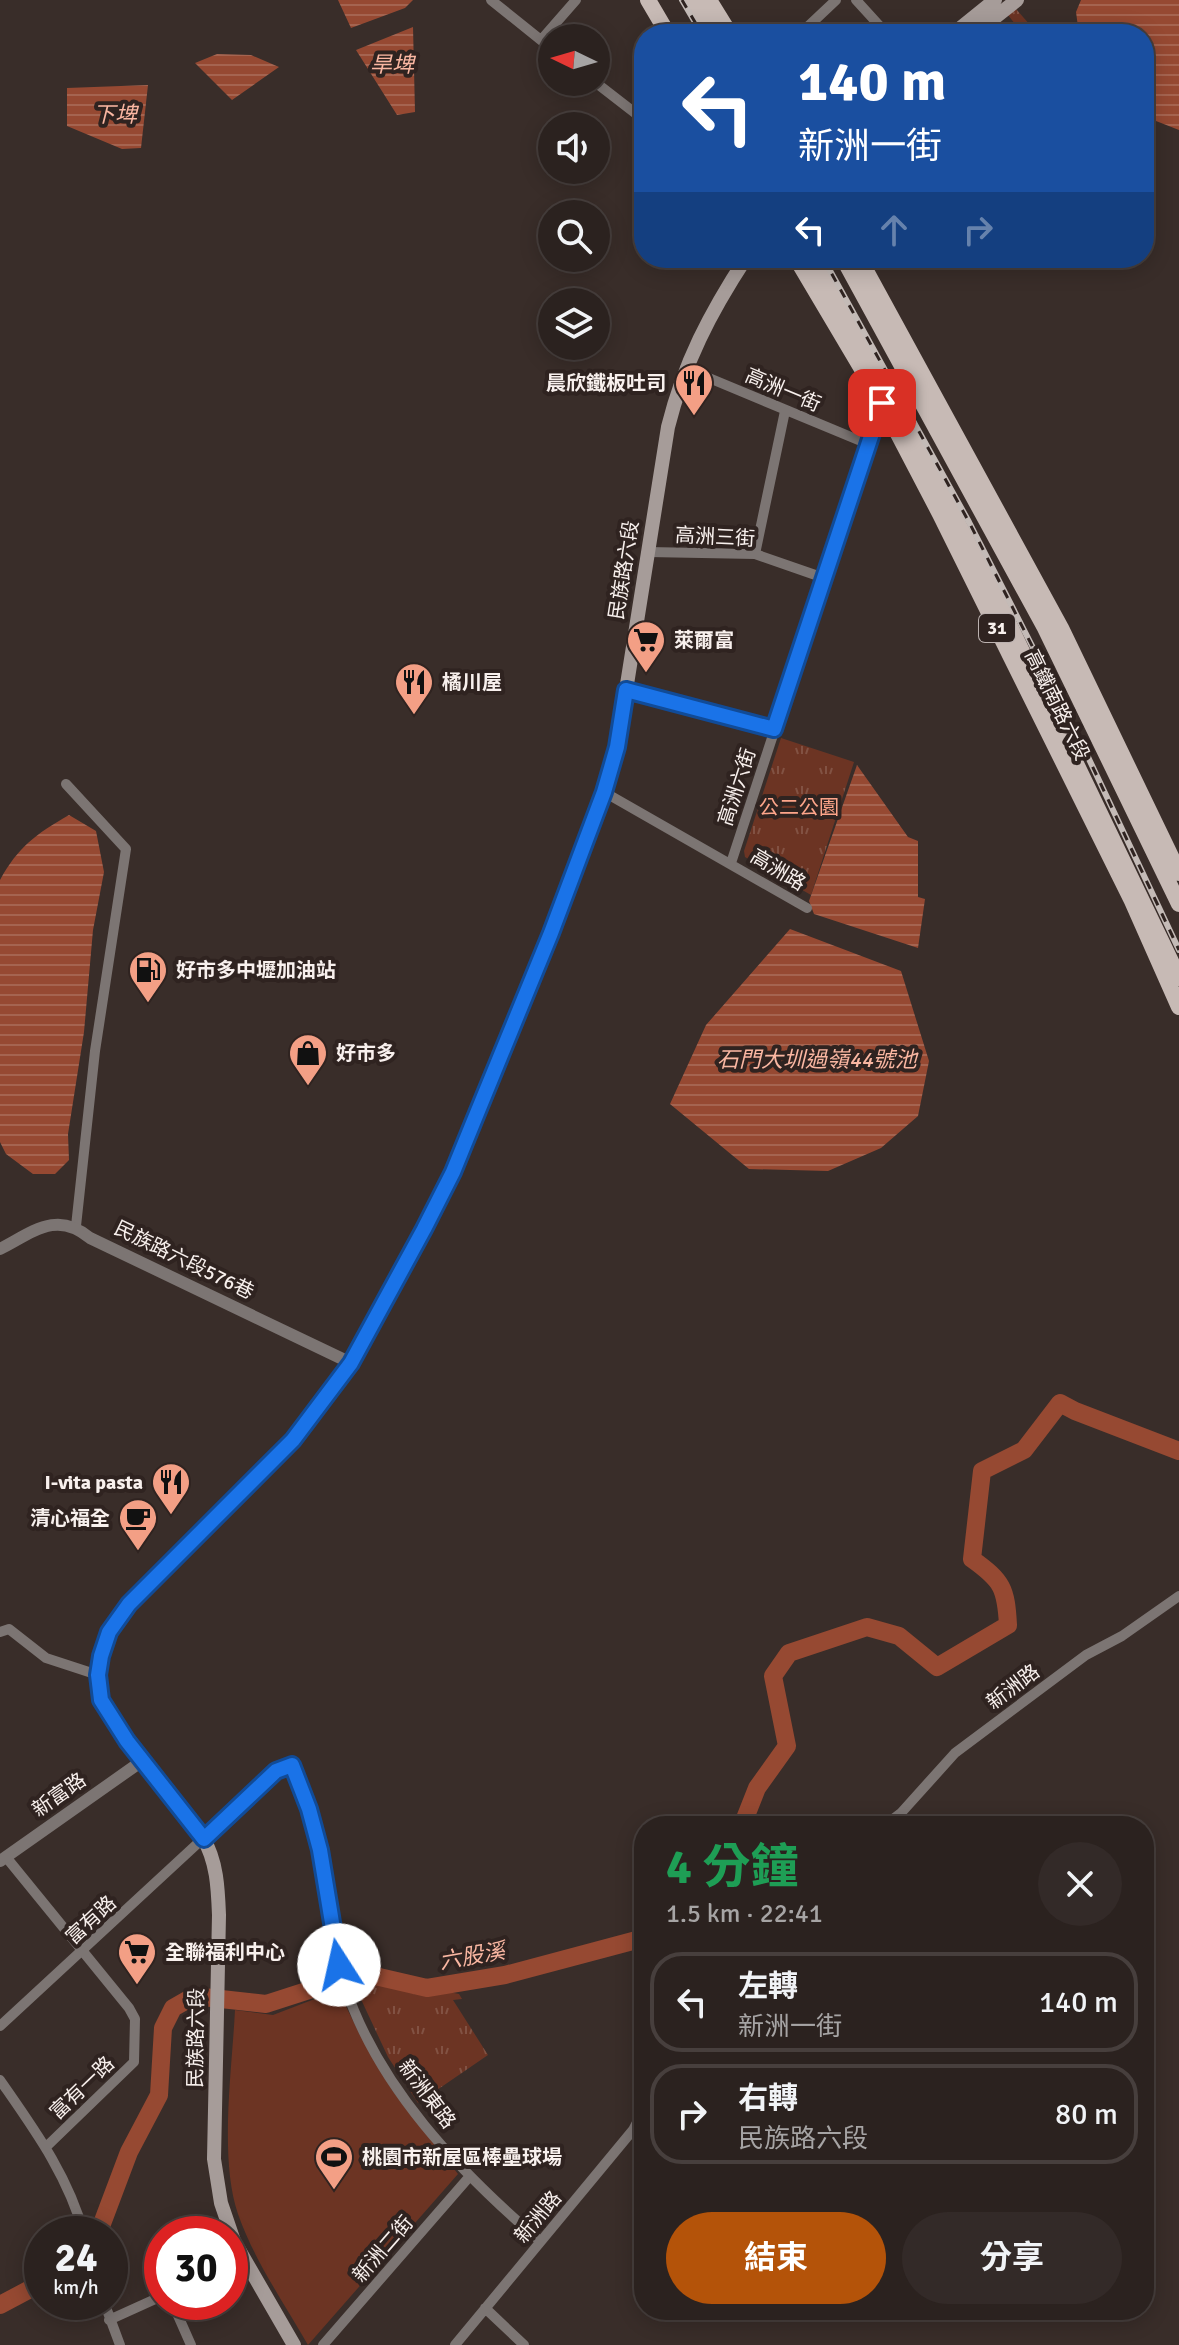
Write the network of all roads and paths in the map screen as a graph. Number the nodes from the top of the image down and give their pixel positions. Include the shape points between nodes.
1 (491, 0) edge
2 (576, 0) edge
3 (648, 0) edge
4 (661, 0) edge
5 (692, 0) edge
6 (709, 0) edge
7 (836, 0) edge
8 (856, 0) edge
9 (1005, 2) edge
10 (555, 24) edge
11 (662, 24) edge
12 (675, 24) edge
13 (706, 24) edge
14 (724, 24) edge
15 (811, 24) edge
16 (878, 24) edge
17 (969, 24) edge
18 (984, 24) edge
19 (538, 38) edge
20 (610, 94) edge
21 (634, 112) edge
22 (739, 268) edge
23 (804, 268) edge
24 (805, 268) edge
25 (848, 268) edge
26 (864, 268) edge
27 (685, 368) junction
28 (882, 403) junction
29 (785, 411) junction
30 (868, 444) junction
31 (648, 552) junction
32 (755, 554) junction
33 (824, 578) junction
34 (1045, 628) junction
35 (1010, 655) junction
36 (1079, 664) junction
37 (626, 690) junction
38 (1048, 702) junction
39 (774, 729) junction
40 (66, 784) dead end
41 (604, 792) junction
42 (731, 863) junction
43 (1179, 873) edge
44 (1179, 904) edge
45 (807, 908) dead end
46 (1179, 978) edge
47 (1179, 1007) edge
48 (76, 1226) junction
49 (0, 1249) edge
50 (351, 1363) junction
51 (1179, 1596) edge
52 (0, 1632) edge
53 (98, 1675) junction
54 (142, 1761) junction
55 (292, 1765) joint
56 (897, 1816) edge
57 (204, 1839) junction
58 (3, 1859) edge
59 (84, 1951) junction
60 (0, 2026) edge
61 (0, 2080) edge
62 (634, 2128) edge
63 (46, 2147) junction
64 (470, 2176) junction
65 (79, 2216) edge
66 (225, 2216) edge
67 (540, 2241) junction
68 (248, 2276) edge
69 (485, 2308) junction
70 (109, 2320) edge
71 (180, 2320) edge
72 (120, 2345) edge
73 (191, 2345) edge
74 (294, 2345) edge
75 (323, 2345) edge
76 (455, 2345) edge
77 (524, 2345) edge

1 - 19 street
2 - 10 street
3 - 11 main road
4 - 12 main road
5 - 13 main road
6 - 14 main road
7 - 15 street
8 - 16 street
9 - 17 main road
9 - 18 main road
20 - 21 street
22 - 27 main road, 民族路六段
23 - 28 main road, 高鐵南路六段 / 31
24 - 38 main road, 高鐵南路六段 / 31 via 895,402
25 - 34 main road, 高鐵南路六段 / 31
26 - 36 main road, 高鐵南路六段
27 - 29 street, 高洲一街
27 - 31 main road, 民族路六段 via 668,427
28 - 30 street, 高洲六街
28 - 35 main road, 高鐵南路六段 / 31
29 - 30 street, 高洲一街
29 - 32 street
30 - 33 street, 高洲六街
31 - 32 street, 高洲三街
31 - 37 main road, 民族路六段
32 - 33 street, 高洲三街
33 - 39 street, 高洲六街
34 - 36 main road
34 - 44 main road, 高鐵南路六段 / 31
35 - 38 main road
35 - 47 main road, 高鐵南路六段 / 31
36 - 43 main road, 高鐵南路六段
37 - 39 street
37 - 41 main road, 民族路六段
38 - 46 main road, 高鐵南路六段 / 31
39 - 42 street, 高洲六街
40 - 48 street via 126,849 95,1051
41 - 42 street, 高洲路
41 - 50 main road, 民族路六段 via 453,1172
42 - 45 street, 高洲路
48 - 49 street via 44,1226
48 - 50 street, 民族路六段576巷 via 90,1238
50 - 53 main road, 民族路六段 via 293,1440 118,1616
51 - 56 street, 新洲路 via 1086,1655 955,1753
52 - 53 street via 9,1629 46,1658
53 - 54 main road, 民族路六段 via 101,1700
54 - 57 main road, 民族路六段
54 - 58 street, 新富路
55 - 57 street, 富有路 via 276,1771
55 - 64 street, 新洲東路 via 320,1850 344,1985 370,2044 403,2097
57 - 59 street, 富有路
57 - 66 main road, 民族路六段 via 218,1879 214,2159
58 - 59 street, 富有一路
59 - 60 street, 富有路
59 - 63 street, 富有一路 via 135,2019 134,2062
61 - 63 street
62 - 67 street, 新洲路
63 - 65 street
64 - 67 street, 新洲東路
64 - 75 street, 新洲二街
67 - 69 street, 新洲路
68 - 74 main road, 民族路六段
69 - 76 street, 新洲路
69 - 77 street
70 - 72 street
71 - 73 street

